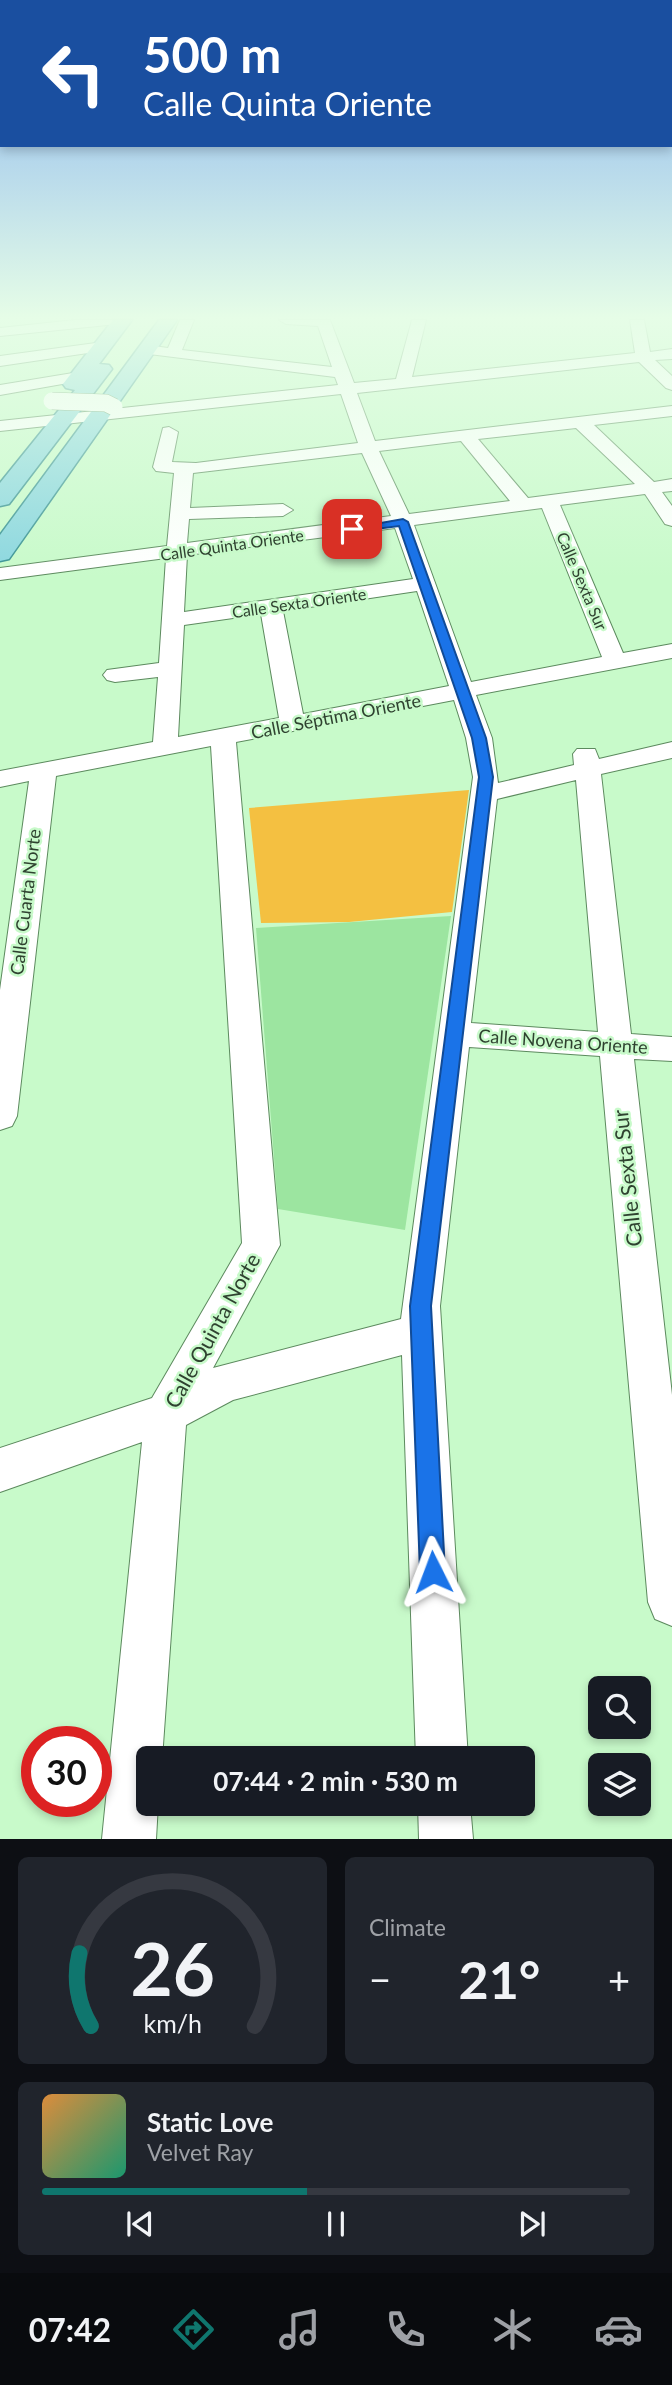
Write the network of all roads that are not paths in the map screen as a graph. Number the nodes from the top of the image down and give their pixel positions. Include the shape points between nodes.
1 (77, 406) edge
2 (81, 406) edge
3 (82, 406) edge
4 (84, 406) edge
5 (134, 406) edge
6 (353, 406) edge
7 (672, 411) edge
8 (76, 413) junction
9 (580, 422) junction
10 (0, 426) edge
11 (169, 432) dead end
12 (467, 437) junction
13 (369, 449) junction
14 (184, 468) junction
15 (0, 477) edge
16 (672, 485) edge
17 (650, 488) junction
18 (0, 499) edge
19 (548, 501) junction
20 (523, 505) junction
21 (283, 510) dead end
22 (179, 514) junction
23 (0, 520) edge
24 (672, 520) edge
25 (403, 522) junction
26 (0, 553) edge
27 (175, 553) junction
28 (0, 574) edge
29 (424, 584) junction
30 (271, 607) junction
31 (175, 620) junction
32 (672, 650) edge
33 (615, 662) junction
34 (171, 669) junction
35 (115, 675) dead end
36 (462, 692) junction
37 (293, 725) junction
38 (672, 734) edge
39 (223, 739) junction
40 (165, 749) junction
41 (672, 750) edge
42 (587, 762) junction
43 (43, 772) junction
44 (0, 779) edge
45 (485, 785) junction
46 (454, 1034) junction
47 (615, 1046) junction
48 (672, 1049) edge
49 (0, 1110) edge
50 (0, 1116) edge
51 (420, 1332) junction
52 (166, 1413) junction
53 (0, 1470) edge
54 (672, 1602) edge
55 (441, 1746) edge
56 (445, 1816) edge
57 (129, 1839) edge
58 (446, 1839) edge

1 - 8 main road
2 - 8 main road
3 - 8 main road
4 - 8 main road
5 - 8 street
6 - 13 street
7 - 9 street
8 - 10 street
8 - 15 main road
8 - 18 main road
8 - 23 main road
8 - 26 main road
9 - 12 street
9 - 17 street
11 - 14 street via 162,467
12 - 13 street
12 - 20 street
13 - 14 street
13 - 25 street
14 - 22 street
16 - 17 street, Calle Quinta Oriente
17 - 19 street, Calle Quinta Oriente
17 - 24 street
19 - 20 street, Calle Quinta Oriente
19 - 33 street, Calle Sexta Sur
20 - 25 street, Calle Quinta Oriente
21 - 22 street
22 - 27 street
25 - 27 street, Calle Quinta Oriente
25 - 29 street
27 - 28 street, Calle Quinta Oriente
27 - 31 street
29 - 30 street, Calle Sexta Oriente
29 - 36 street
30 - 31 street, Calle Sexta Oriente
30 - 37 street
31 - 34 street
32 - 33 street, Calle Séptima Oriente
33 - 36 street, Calle Séptima Oriente
34 - 35 street
34 - 40 street
36 - 37 street, Calle Séptima Oriente
36 - 45 street via 479,738
37 - 39 street, Calle Séptima Oriente
38 - 42 street
39 - 40 street, Calle Séptima Oriente
39 - 52 street, Calle Quinta Norte via 261,1245
40 - 43 street, Calle Séptima Oriente
41 - 42 street
42 - 45 street
42 - 47 street, Calle Sexta Sur
43 - 44 street, Calle Séptima Oriente
43 - 49 street, Calle Cuarta Norte
45 - 46 street
46 - 47 street, Calle Novena Oriente
46 - 51 street
47 - 48 street, Calle Novena Oriente
47 - 54 street, Calle Sexta Sur
49 - 50 street, Calle Cuarta Norte
51 - 52 street via 225,1383
51 - 55 street
52 - 53 street
52 - 57 street, Calle Quinta Norte
56 - 58 street

